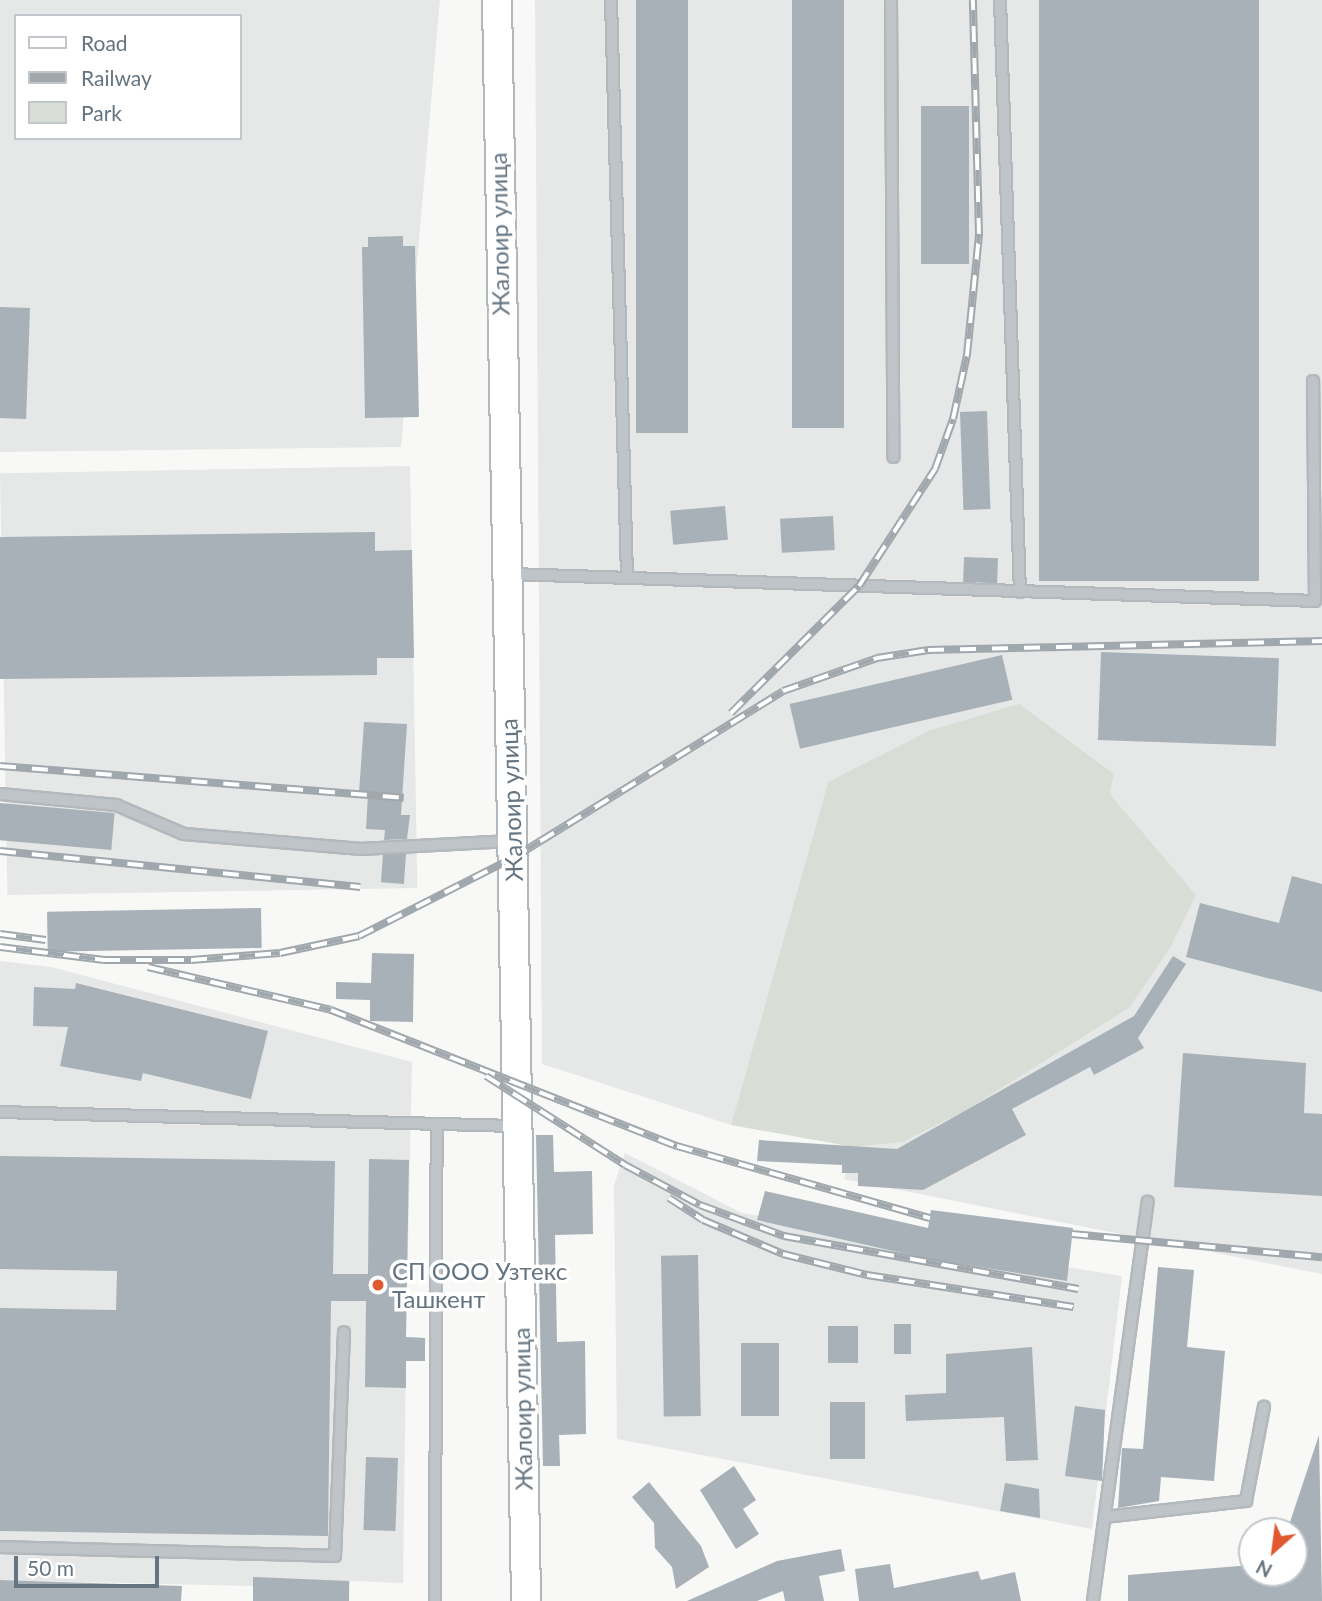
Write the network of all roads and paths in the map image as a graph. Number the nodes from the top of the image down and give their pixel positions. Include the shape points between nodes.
1 (496, 0) edge
2 (611, 0) edge
3 (891, 0) edge
4 (1000, 0) edge
5 (1313, 381) dead end
6 (893, 457) dead end
7 (503, 574) junction
8 (627, 578) junction
9 (1020, 592) junction
10 (0, 793) edge
11 (512, 841) junction
12 (0, 1112) edge
13 (437, 1124) junction
14 (518, 1126) junction
15 (1148, 1202) dead end
16 (344, 1332) dead end
17 (1264, 1407) dead end
18 (1105, 1517) junction
19 (0, 1547) edge
20 (435, 1601) edge
21 (526, 1601) edge
22 (1093, 1601) edge

1 - 7 street, Жалоир улица
2 - 8 lane
3 - 6 lane
4 - 9 lane
5 - 9 lane via 1315,601
7 - 8 lane
7 - 11 street, Жалоир улица
8 - 9 lane
10 - 11 lane via 116,805 184,834 361,849
11 - 14 street, Жалоир улица
12 - 13 lane
13 - 14 lane
13 - 20 lane
14 - 21 street, Жалоир улица
15 - 18 lane
16 - 19 lane via 335,1556
17 - 18 lane via 1246,1501
18 - 22 lane

